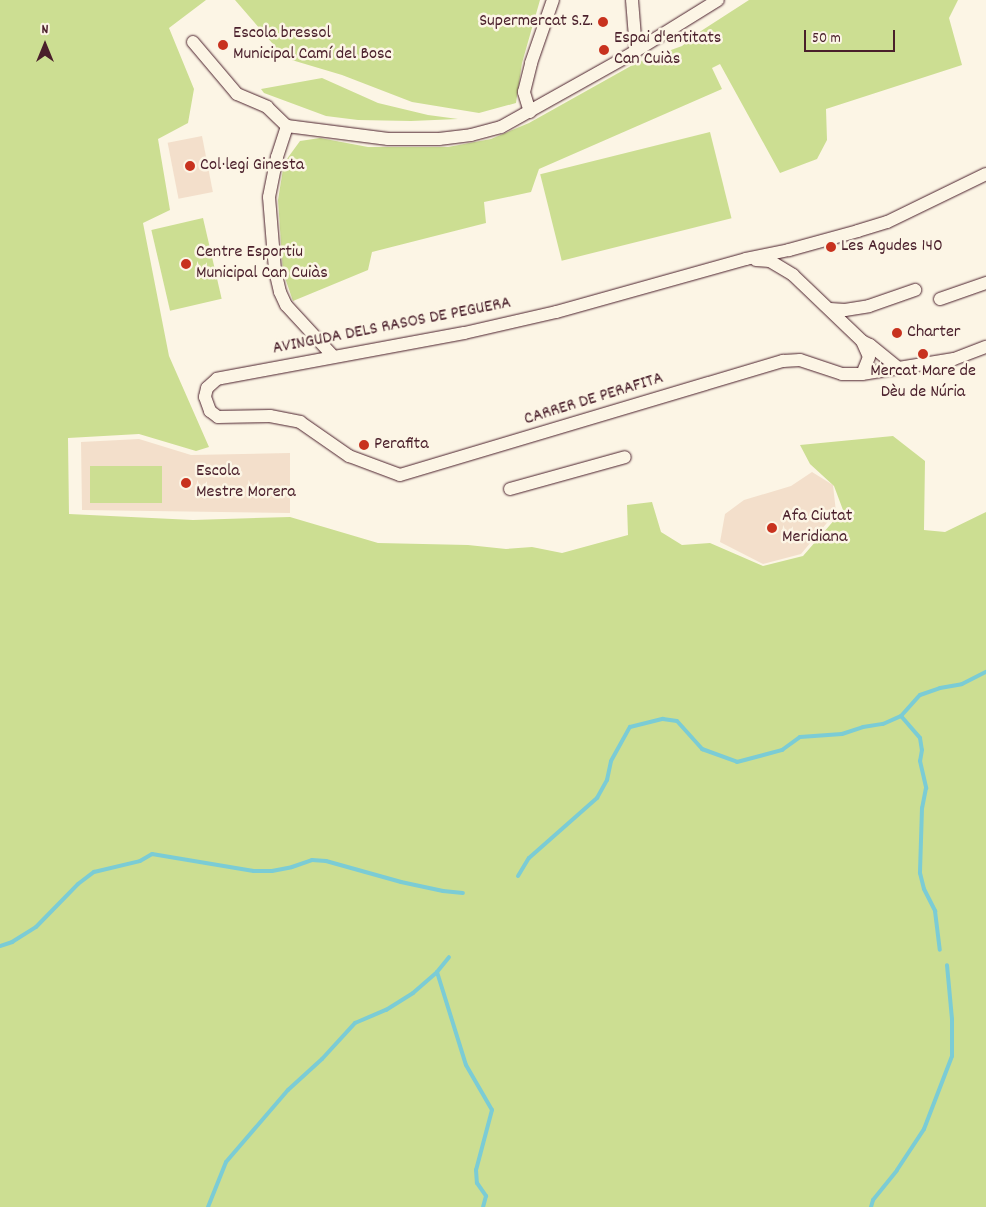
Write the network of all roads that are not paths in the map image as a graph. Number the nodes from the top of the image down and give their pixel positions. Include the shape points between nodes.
1 (553, 0) edge
2 (632, 0) edge
3 (718, 0) edge
4 (193, 42) dead end
5 (636, 50) junction
6 (530, 112) junction
7 (287, 126) junction
8 (986, 174) edge
9 (788, 250) junction
10 (746, 259) junction
11 (793, 275) junction
12 (986, 283) edge
13 (915, 290) dead end
14 (940, 299) dead end
15 (830, 309) junction
16 (862, 341) junction
17 (986, 347) edge
18 (333, 356) junction
19 (900, 369) junction
20 (862, 374) junction
21 (339, 449) joint
22 (625, 457) dead end
23 (510, 490) dead end

1 - 6 street via 524,92
2 - 5 street
3 - 5 street
4 - 7 street via 237,94 268,107
5 - 6 street
6 - 7 street via 501,127 439,139 388,139
7 - 18 street via 269,197 275,270 286,305
8 - 9 street, AVINGUDA DELS RASOS DE PEGUERA via 887,222
9 - 10 street, AVINGUDA DELS RASOS DE PEGUERA
9 - 11 street via 787,259
10 - 11 street, AVINGUDA DELS RASOS DE PEGUERA via 770,261
10 - 18 street, AVINGUDA DELS RASOS DE PEGUERA via 556,312 464,333
11 - 15 street, AVINGUDA DELS RASOS DE PEGUERA
12 - 14 street
13 - 15 street via 869,306
15 - 16 street, AVINGUDA DELS RASOS DE PEGUERA
16 - 19 street, AVINGUDA DELS RASOS DE PEGUERA
16 - 20 street via 869,358
17 - 19 street via 954,359
18 - 21 street, AVINGUDA DELS RASOS DE PEGUERA via 217,379 207,388 205,397 210,411 218,417 283,417 300,422
19 - 20 street
20 - 21 street, CARRER DE PERAFITA via 842,374 800,360 784,361 400,475 349,456
22 - 23 street

